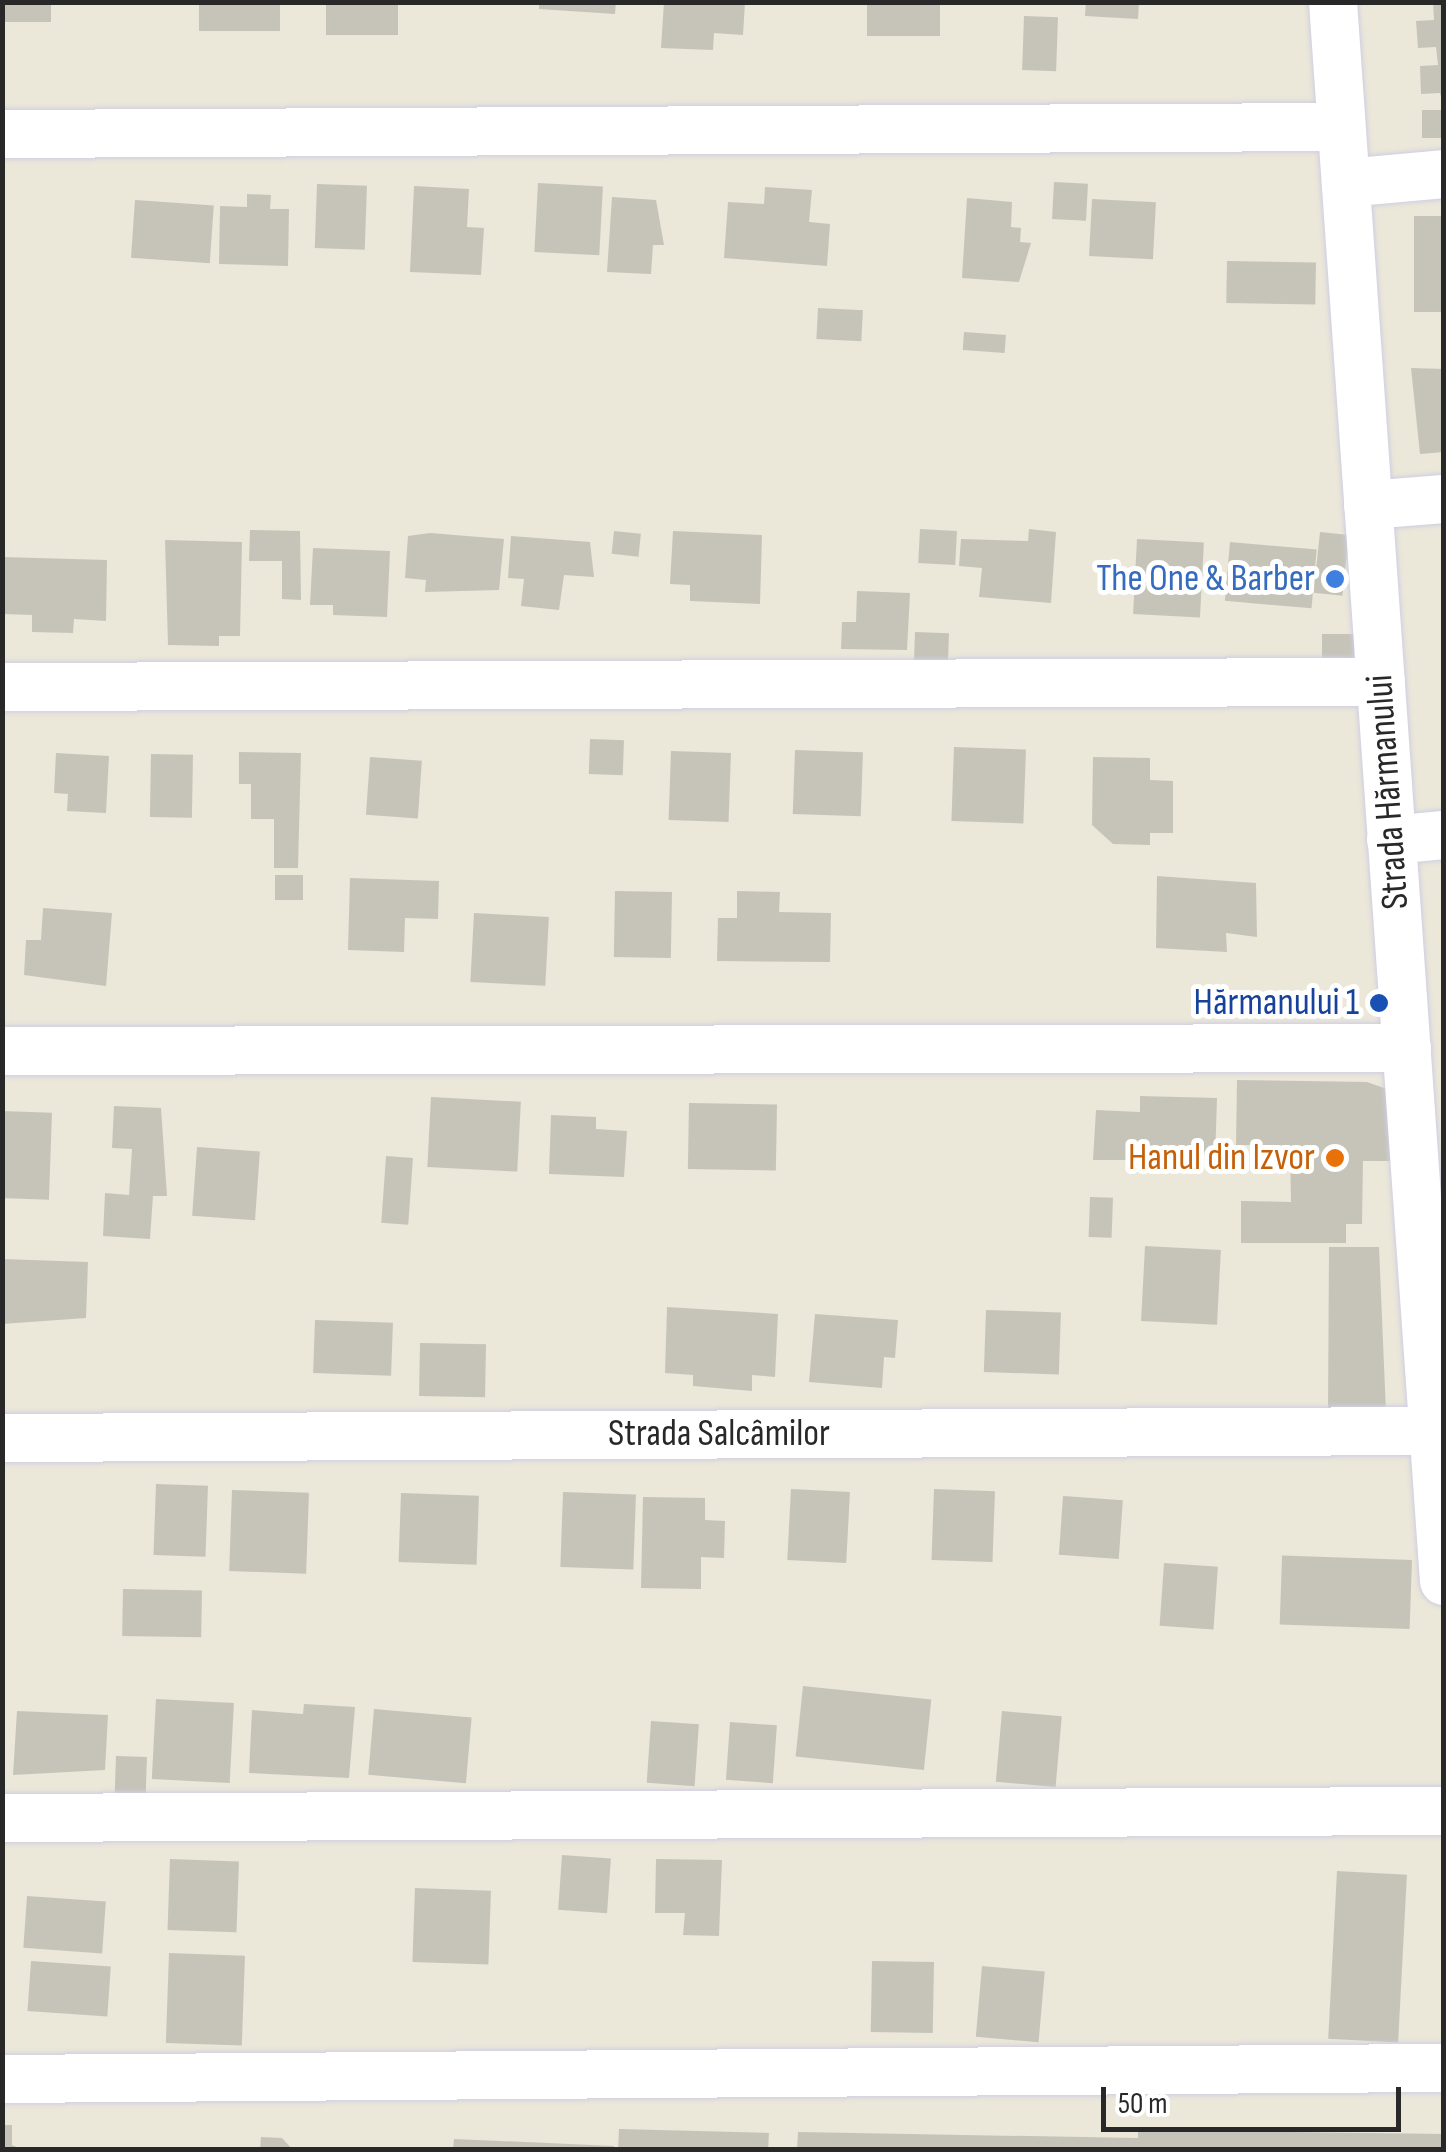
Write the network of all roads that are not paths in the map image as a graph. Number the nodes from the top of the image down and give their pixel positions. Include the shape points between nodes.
1 (1333, 2) edge
2 (1342, 128) junction
3 (2, 134) edge
4 (1444, 174) edge
5 (1346, 183) junction
6 (1444, 499) edge
7 (1368, 506) junction
8 (1381, 682) junction
9 (2, 687) edge
10 (1444, 835) edge
11 (1391, 840) junction
12 (1406, 1048) junction
13 (2, 1051) edge
14 (1429, 1146) edge
15 (1436, 1338) edge
16 (1435, 1431) junction
17 (2, 1438) edge
18 (1444, 1581) edge
19 (1444, 1812) edge
20 (2, 1818) edge
21 (1444, 2068) edge
22 (2, 2080) edge

1 - 2 street, Strada Hărmanului
2 - 3 street
2 - 5 street, Strada Hărmanului
4 - 5 street
5 - 7 street, Strada Hărmanului
6 - 7 street
7 - 8 street, Strada Hărmanului
8 - 9 street
8 - 11 street, Strada Hărmanului
10 - 11 street
11 - 12 street, Strada Hărmanului
12 - 13 street
12 - 14 street, Strada Hărmanului
14 - 15 street, Strada Hărmanului
15 - 16 street, Strada Hărmanului
16 - 17 street, Strada Salcâmilor
16 - 18 street, Strada Hărmanului
19 - 20 street
21 - 22 street

